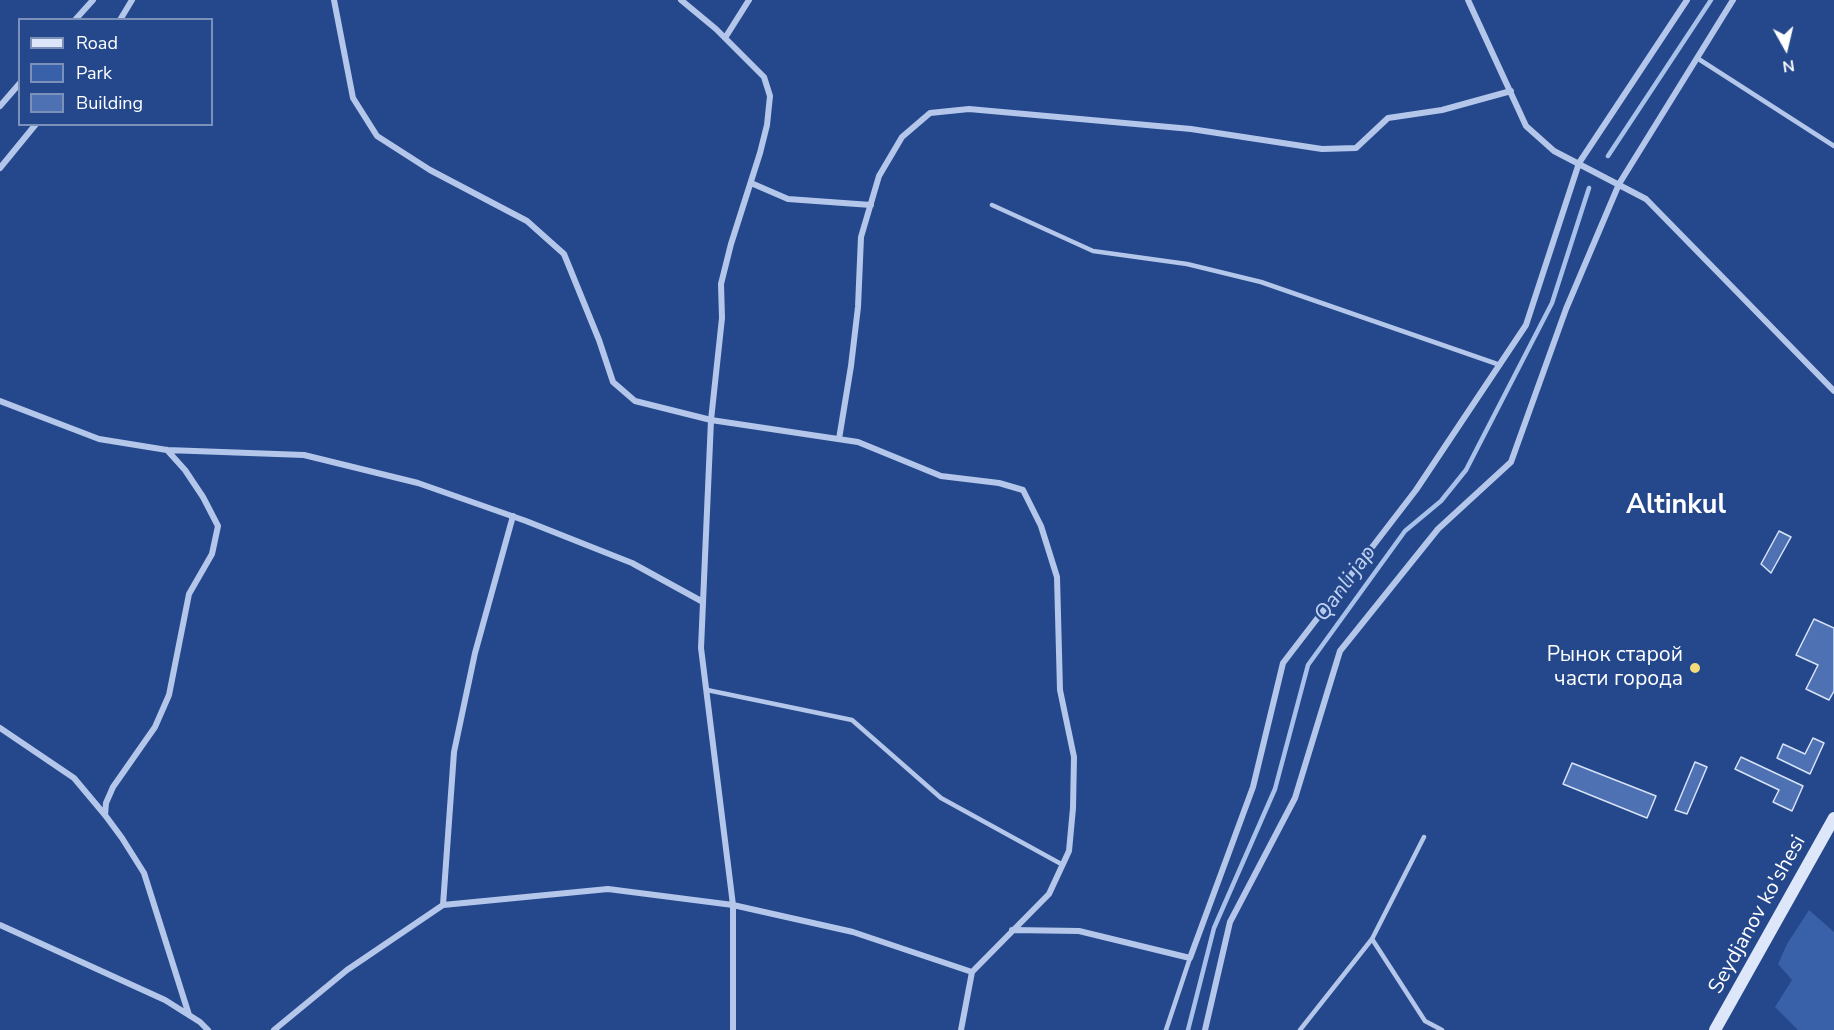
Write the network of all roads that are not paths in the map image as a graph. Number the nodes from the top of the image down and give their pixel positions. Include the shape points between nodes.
1 (93, 0) edge
2 (132, 0) edge
3 (334, 0) edge
4 (681, 0) edge
5 (749, 0) edge
6 (1468, 0) edge
7 (1687, 0) edge
8 (1733, 0) edge
9 (77, 18) edge
10 (121, 18) edge
11 (725, 38) junction
12 (1697, 58) junction
13 (18, 85) edge
14 (1511, 91) junction
15 (0, 106) edge
16 (34, 126) edge
17 (1834, 146) edge
18 (1579, 163) junction
19 (0, 168) edge
20 (751, 183) junction
21 (1619, 184) junction
22 (871, 205) junction
23 (992, 205) dead end
24 (1500, 365) junction
25 (1834, 391) edge
26 (0, 401) edge
27 (711, 420) junction
28 (839, 439) junction
29 (166, 450) junction
30 (513, 516) junction
31 (703, 602) junction
32 (707, 690) junction
33 (0, 728) edge
34 (105, 815) junction
35 (1834, 818) edge
36 (1424, 837) dead end
37 (1063, 865) junction
38 (443, 905) junction
39 (732, 905) junction
40 (0, 925) edge
41 (1012, 930) junction
42 (1372, 939) junction
43 (1190, 958) junction
44 (972, 972) junction
45 (189, 1015) junction
46 (208, 1030) edge
47 (274, 1030) edge
48 (733, 1030) edge
49 (961, 1030) edge
50 (1166, 1030) edge
51 (1205, 1030) edge
52 (1300, 1030) edge
53 (1442, 1030) edge
54 (1715, 1030) edge

1 - 9 street
2 - 10 street
3 - 27 street via 353,98 377,136 430,170 527,221 564,254 613,382 635,401
4 - 11 street
5 - 11 street
6 - 14 street
7 - 18 street
8 - 12 street
11 - 20 street via 764,77 770,96 767,125
12 - 17 lane
12 - 21 street
13 - 15 street
14 - 18 street via 1526,126 1554,151
14 - 22 street via 1442,110 1388,118 1356,148 1323,148 1191,129 969,109 930,113 902,137 879,176
16 - 19 street
18 - 21 street
18 - 24 street via 1526,325
20 - 22 street via 788,199
20 - 27 street via 721,284 722,318
21 - 25 street via 1646,199
21 - 51 street via 1566,309 1511,462 1438,529 1340,651 1295,798 1230,922
22 - 28 street via 861,237 858,307
23 - 24 lane via 1093,251 1187,264 1261,282
24 - 43 street via 1416,490 1283,663 1253,787
26 - 29 street via 99,439
27 - 28 street
27 - 31 street
28 - 37 street via 858,442 941,476 1023,490 1041,526 1057,577 1060,690 1074,757 1069,851
29 - 30 street via 304,455 418,483
29 - 34 street via 185,470 218,526 212,554 189,594 169,695 155,727 113,787
30 - 31 street via 632,563
30 - 38 street via 475,653 454,752
31 - 32 street via 701,648
32 - 37 lane via 852,720 941,798
32 - 39 street
33 - 34 street via 74,778
34 - 45 street via 144,873
35 - 54 main road, Seydjanov ko'shesi
36 - 42 lane
37 - 41 street via 1049,894
38 - 39 street via 608,888
38 - 47 street via 347,970
39 - 44 street via 853,932
39 - 48 street
40 - 45 street via 165,1000
41 - 43 street via 1079,931
41 - 44 street
42 - 52 lane
42 - 53 lane via 1425,1022
43 - 50 lane
44 - 49 street
45 - 46 street

